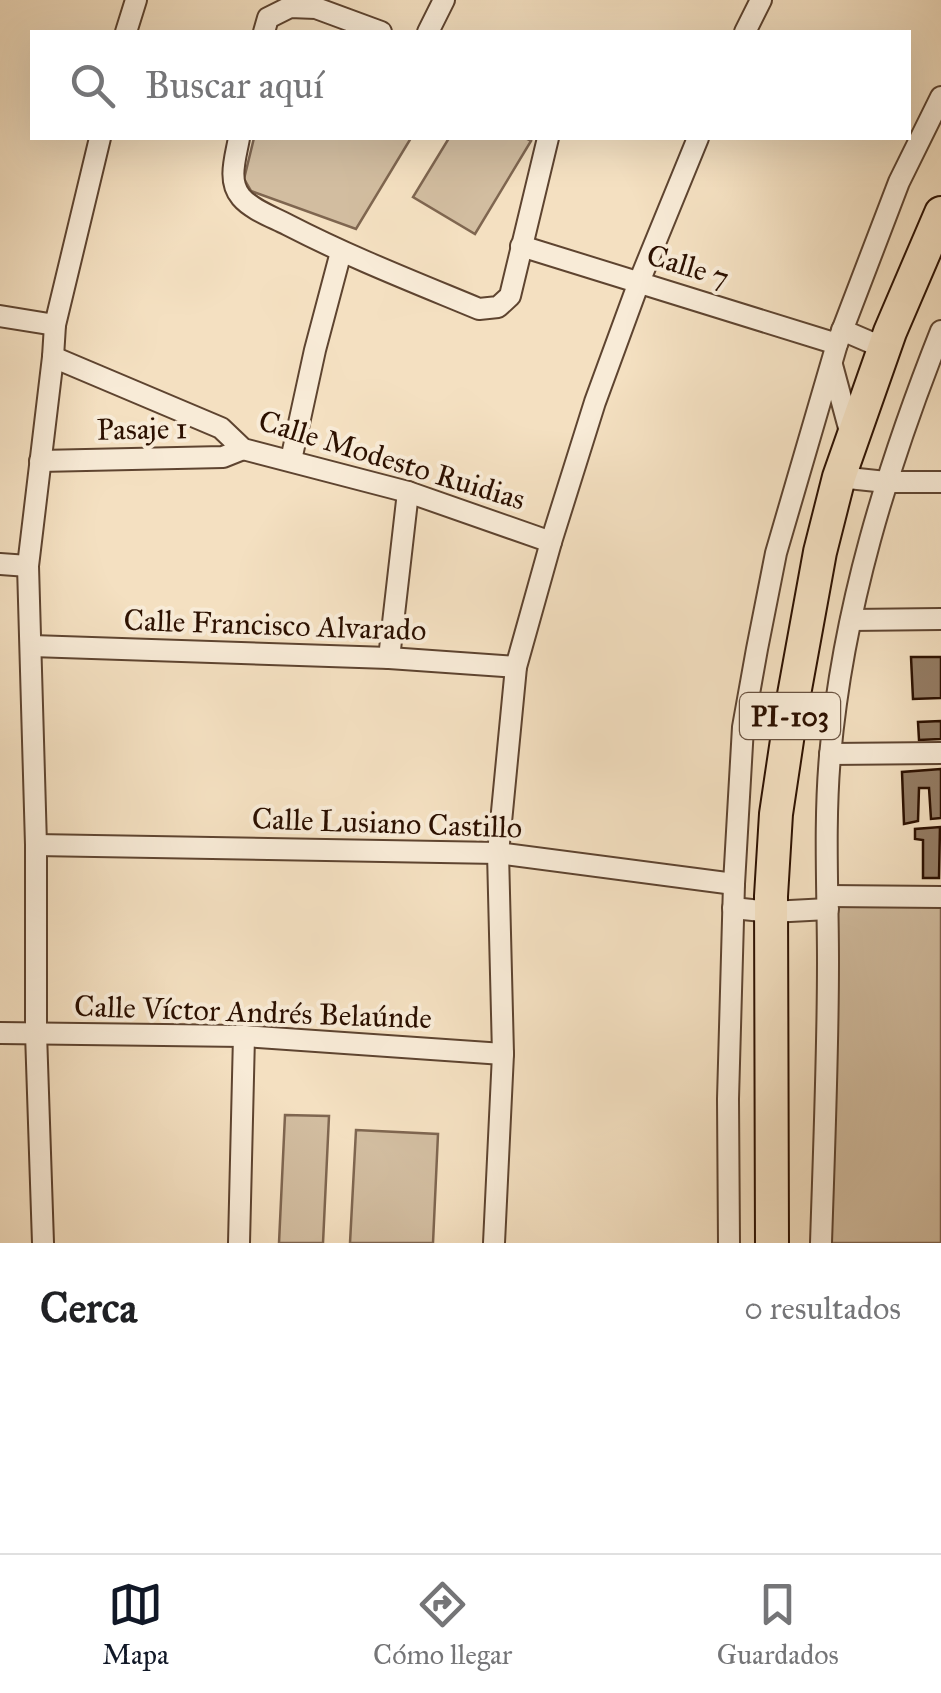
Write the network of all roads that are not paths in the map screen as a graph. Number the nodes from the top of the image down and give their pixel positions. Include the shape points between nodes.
1 (136, 0) edge
2 (444, 0) edge
3 (753, 2) edge
4 (127, 30) edge
5 (265, 30) edge
6 (376, 30) edge
7 (429, 30) edge
8 (746, 30) edge
9 (941, 97) edge
10 (100, 140) edge
11 (240, 140) edge
12 (548, 140) edge
13 (697, 140) edge
14 (941, 213) edge
15 (521, 246) junction
16 (341, 252) junction
17 (639, 282) junction
18 (0, 316) edge
19 (54, 325) junction
20 (941, 331) edge
21 (837, 346) junction
22 (884, 348) junction
23 (53, 357) junction
24 (852, 439) junction
25 (243, 449) junction
26 (291, 460) junction
27 (40, 461) junction
28 (839, 477) junction
29 (886, 482) junction
30 (941, 482) edge
31 (408, 492) junction
32 (551, 542) junction
33 (0, 564) edge
34 (28, 566) junction
35 (941, 619) edge
36 (852, 620) junction
37 (32, 646) junction
38 (389, 658) junction
39 (516, 668) junction
40 (941, 753) edge
41 (830, 754) junction
42 (36, 845) junction
43 (498, 853) junction
44 (734, 884) junction
45 (941, 897) edge
46 (828, 903) junction
47 (733, 908) junction
48 (770, 912) junction
49 (0, 1033) edge
50 (36, 1033) junction
51 (244, 1036) junction
52 (503, 1054) junction
53 (43, 1243) edge
54 (240, 1243) edge
55 (494, 1243) edge
56 (729, 1243) edge
57 (772, 1243) edge
58 (821, 1243) edge

1 - 4 street
2 - 7 street
3 - 8 street
5 - 6 street via 268,18 290,7 316,8
9 - 21 street via 898,182
10 - 19 street
11 - 16 street via 233,175 242,198
12 - 15 street
13 - 17 street
14 - 22 main road, PI-103
15 - 16 street via 510,296 498,307 479,309
15 - 17 street, Calle 7
16 - 26 street
17 - 21 street, Calle 7
17 - 32 street
18 - 19 street
19 - 23 street
20 - 29 street
21 - 22 street, Calle 7
21 - 24 street
21 - 44 street via 776,553 757,649 743,727
22 - 24 main road, PI-103
23 - 25 street, Calle Modesto Ruidias via 221,428
23 - 27 street
24 - 28 main road, PI-103
25 - 26 street, Calle Modesto Ruidias
25 - 27 street, Pasaje 1 via 223,457
26 - 31 street, Calle Modesto Ruidias
27 - 34 street
28 - 29 street
28 - 48 main road, PI-103 via 787,736
29 - 30 street
29 - 36 street
31 - 32 street, Calle Modesto Ruidias
31 - 38 street
32 - 39 street
33 - 34 street
34 - 37 street
35 - 36 street
36 - 41 street
37 - 38 street, Calle Francisco Alvarado
37 - 42 street
38 - 39 street, Calle Francisco Alvarado
39 - 43 street
40 - 41 street
41 - 46 street
42 - 43 street, Calle Lusiano Castillo
42 - 50 street
43 - 44 street, Calle Lusiano Castillo
43 - 52 street
44 - 47 street
45 - 46 street
46 - 48 street
46 - 58 street
47 - 48 street
47 - 56 street
48 - 57 main road, PI-103
49 - 50 street, Calle Víctor Andrés Belaúnde
50 - 51 street, Calle Víctor Andrés Belaúnde
50 - 53 street
51 - 52 street, Calle Víctor Andrés Belaúnde
51 - 54 street
52 - 55 street

